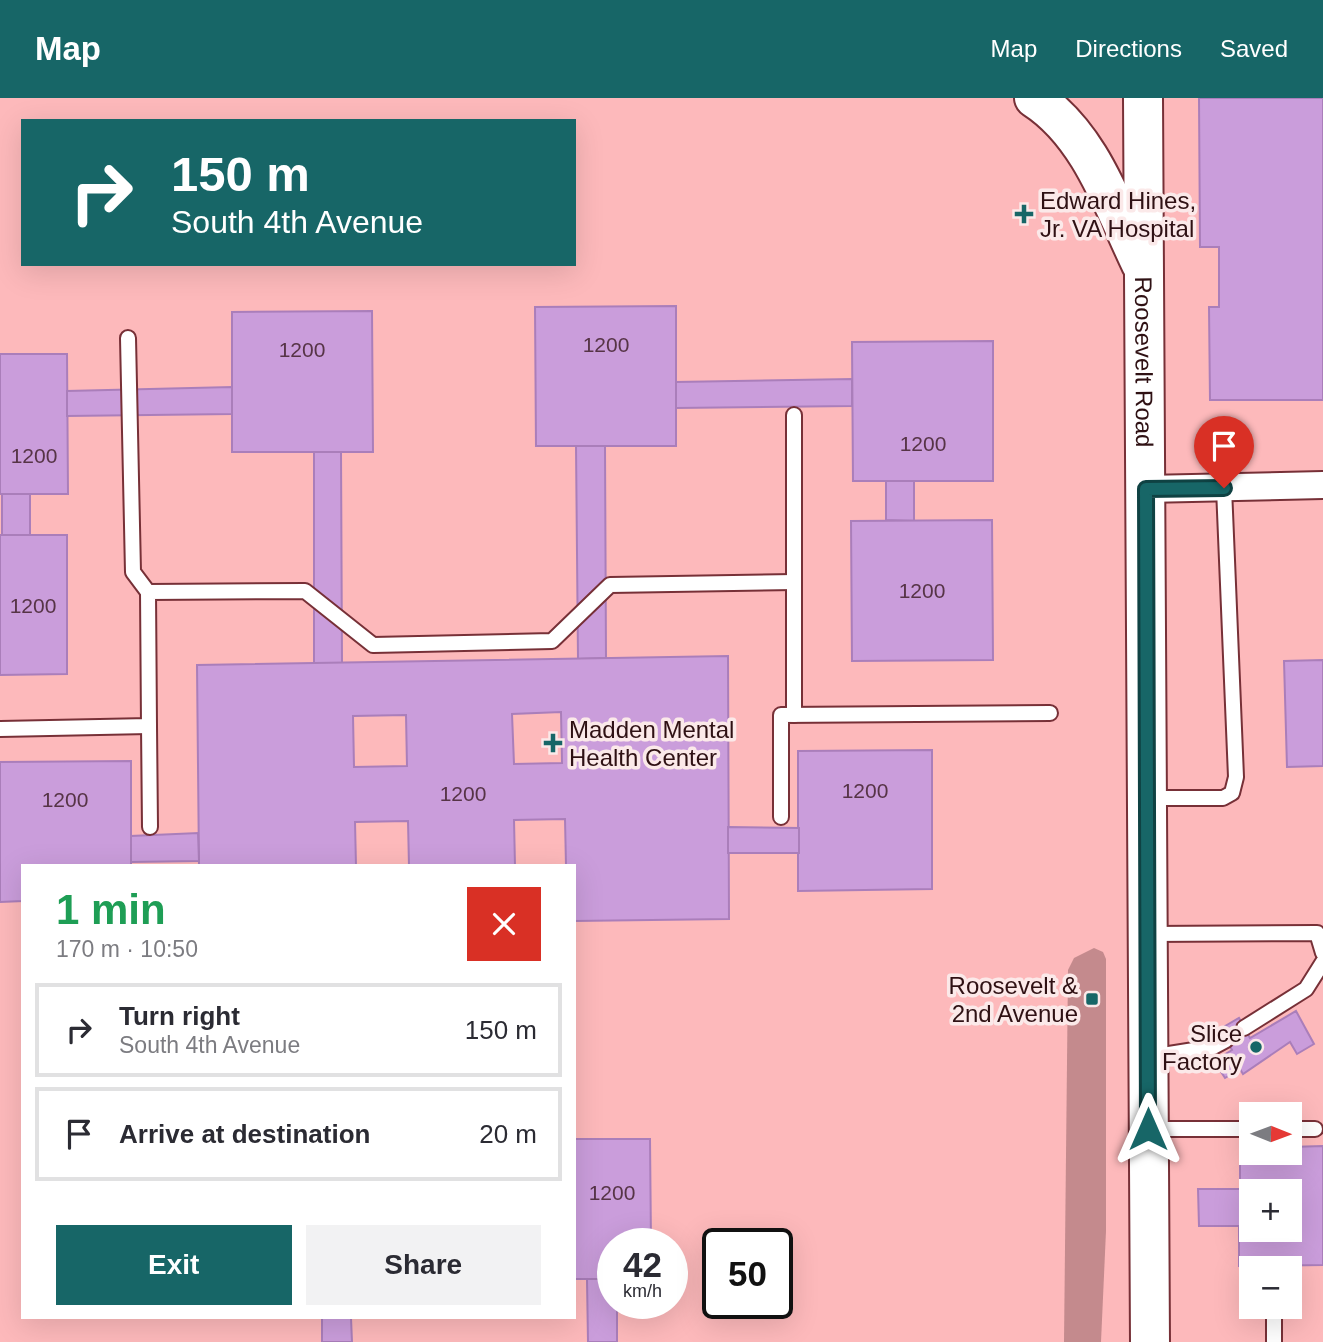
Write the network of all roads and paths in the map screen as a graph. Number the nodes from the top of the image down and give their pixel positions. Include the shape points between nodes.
1 (1034, 98) edge
2 (1143, 98) edge
3 (1145, 272) junction
4 (128, 338) dead end
5 (794, 415) dead end
6 (1323, 485) edge
7 (1224, 488) junction
8 (1146, 489) junction
9 (794, 582) junction
10 (148, 592) junction
11 (1050, 713) dead end
12 (794, 715) junction
13 (149, 726) junction
14 (0, 729) edge
15 (1148, 798) junction
16 (782, 817) dead end
17 (150, 827) dead end
18 (1148, 934) junction
19 (1323, 953) edge
20 (1323, 962) edge
21 (1244, 1028) dead end
22 (1226, 1040) dead end
23 (1148, 1057) junction
24 (1148, 1129) junction
25 (1239, 1129) edge
26 (1302, 1129) edge
27 (1315, 1129) dead end
28 (1274, 1319) edge
29 (1150, 1342) edge
30 (1275, 1342) edge

1 - 3 main road via 1054,111 1089,156
2 - 3 main road, Roosevelt Road
3 - 8 main road, Roosevelt Road
4 - 10 lane via 133,572
5 - 9 lane
6 - 7 street
7 - 8 street
7 - 15 lane via 1236,777 1232,793 1223,798
8 - 15 main road, Roosevelt Road
9 - 10 lane via 610,585 552,641 387,645 373,645 305,591
9 - 12 lane
10 - 13 lane
11 - 12 lane
12 - 16 lane via 781,715
13 - 14 lane
13 - 17 lane
15 - 18 main road, Roosevelt Road
18 - 19 lane via 1317,933
18 - 23 main road, Roosevelt Road
20 - 21 lane via 1307,989
22 - 23 lane via 1213,1047
23 - 24 main road, Roosevelt Road
24 - 25 lane
24 - 29 main road, Roosevelt Road
26 - 27 lane
28 - 30 lane

